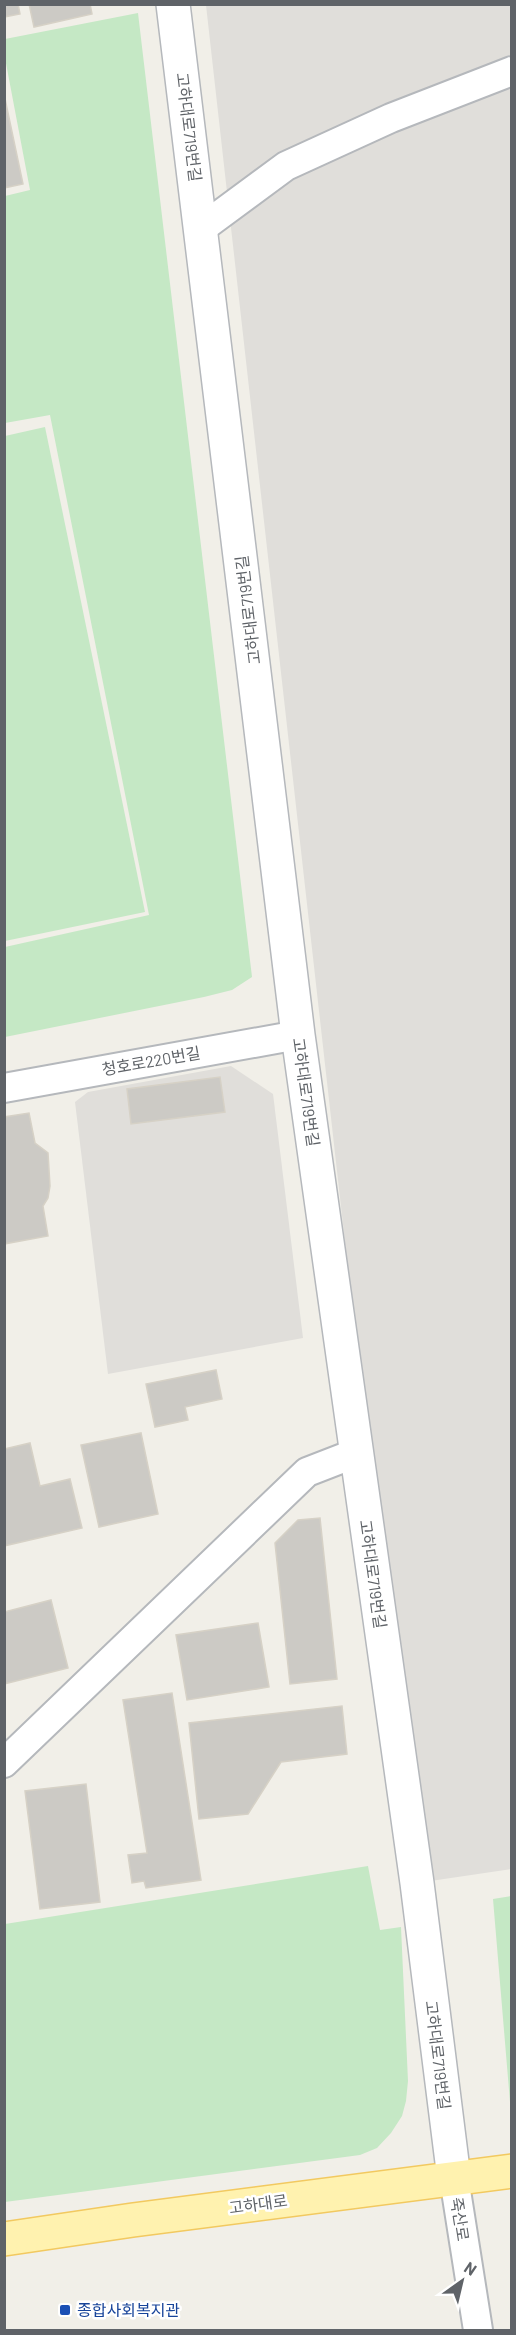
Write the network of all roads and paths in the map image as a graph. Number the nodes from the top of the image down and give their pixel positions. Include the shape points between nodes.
1 (174, 4) edge
2 (512, 71) edge
3 (202, 228) junction
4 (298, 1035) junction
5 (4, 1088) edge
6 (356, 1453) junction
7 (4, 1763) edge
8 (512, 2171) edge
9 (454, 2178) junction
10 (4, 2239) edge
11 (478, 2331) edge

1 - 3 street, 고하대로719번길
2 - 3 street via 391,118 286,166
3 - 4 street, 고하대로719번길
4 - 5 street, 청호로220번길
4 - 6 street, 고하대로719번길
6 - 7 street via 307,1472
6 - 9 street, 고하대로719번길
8 - 9 main road, 고하대로
9 - 10 main road, 고하대로
9 - 11 street, 죽산로

